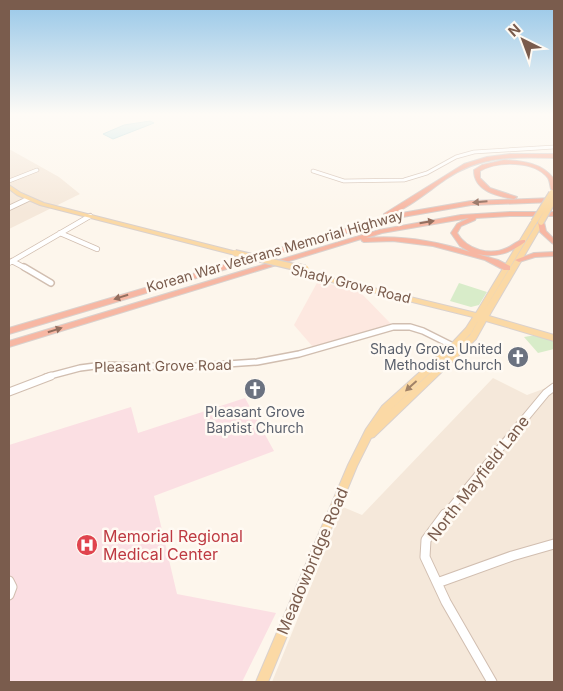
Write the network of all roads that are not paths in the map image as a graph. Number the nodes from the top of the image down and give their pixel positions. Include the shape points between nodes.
1 (550, 147) edge
2 (554, 156) edge
3 (37, 170) dead end
4 (313, 171) dead end
5 (9, 181) edge
6 (9, 187) edge
7 (553, 190) edge
8 (28, 199) junction
9 (552, 199) edge
10 (9, 208) edge
11 (553, 214) edge
12 (492, 215) junction
13 (90, 216) junction
14 (538, 222) junction
15 (360, 226) junction
16 (60, 233) junction
17 (523, 241) junction
18 (554, 242) edge
19 (329, 246) junction
20 (97, 249) dead end
21 (232, 254) junction
22 (554, 254) edge
23 (519, 260) junction
24 (10, 262) edge
25 (507, 268) junction
26 (51, 283) dead end
27 (484, 315) junction
28 (9, 331) edge
29 (554, 333) edge
30 (554, 338) edge
31 (9, 344) edge
32 (458, 348) junction
33 (554, 387) edge
34 (9, 392) edge
35 (554, 544) edge
36 (9, 581) edge
37 (437, 583) junction
38 (9, 595) edge
39 (262, 682) edge
40 (492, 682) edge

1 - 4 street via 474,152 404,180 344,181
2 - 15 highway via 505,156 472,163 406,205
3 - 5 street
6 - 8 main road, Shady Grove Road
7 - 9 highway via 548,174 523,164 493,163 482,166 477,172 476,178 492,191 510,196
7 - 14 main road, bridge
8 - 10 street
8 - 13 main road, Shady Grove Road
9 - 14 main road, bridge
9 -> 15 highway, Korean War Veterans Memorial Highway via 453,206 413,212
11 - 12 highway, Korean War Veterans Memorial Highway
12 - 17 highway via 459,225 454,231 456,238 467,248 489,253 507,251
19 -> 12 highway, Korean War Veterans Memorial Highway via 414,224
13 - 16 street
13 - 21 main road, Shady Grove Road via 115,226
14 - 17 main road, Meadowbridge Road
14 - 18 highway
14 - 23 main road, Meadowbridge Road
15 -> 28 highway, Korean War Veterans Memorial Highway
16 - 20 street
16 - 24 street
17 - 25 main road, Meadowbridge Road
19 - 25 highway via 374,239 411,239 446,246 498,262
31 -> 19 highway, Korean War Veterans Memorial Highway
21 - 27 main road, Shady Grove Road, bridge
21 - 27 main road, Shady Grove Road, bridge via 306,269
22 - 23 highway via 537,254
23 - 27 main road, Meadowbridge Road
24 - 26 street
25 - 27 main road, Meadowbridge Road
27 - 29 main road, Shady Grove Road
27 - 30 main road, Shady Grove Road
27 - 32 main road, Meadowbridge Road via 474,337
32 - 34 street, Pleasant Grove Road via 423,331 393,327 299,354 257,362 80,368
32 - 39 main road, Meadowbridge Road via 365,441
33 - 37 street, North Mayfield Lane via 427,538 425,557
35 - 37 street
36 - 38 street via 12,587
37 - 40 street, North Mayfield Lane

